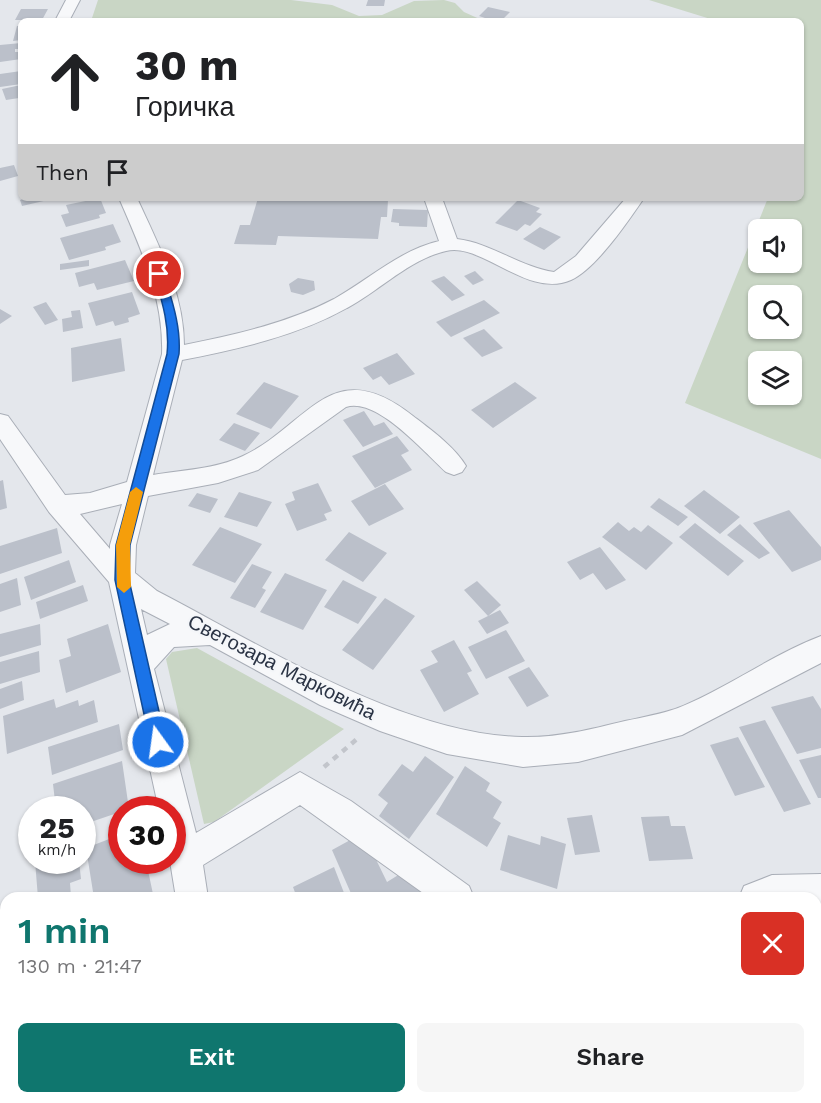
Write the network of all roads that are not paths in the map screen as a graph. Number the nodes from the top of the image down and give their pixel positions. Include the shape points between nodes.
1 (73, 0) edge
2 (64, 18) edge
3 (129, 201) edge
4 (433, 201) edge
5 (632, 201) edge
6 (449, 244) junction
7 (173, 354) junction
8 (0, 422) edge
9 (454, 466) dead end
10 (137, 488) junction
11 (58, 506) junction
12 (122, 580) junction
13 (215, 633) junction
14 (821, 649) edge
15 (140, 667) junction
16 (171, 796) edge
17 (186, 857) joint
18 (821, 891) edge
19 (191, 892) edge
20 (449, 892) edge
21 (772, 892) edge

1 - 2 street
3 - 7 street via 165,291 175,337
4 - 6 street
5 - 6 street via 564,276 543,276
6 - 7 street via 436,247 338,305 274,330
7 - 10 street
8 - 11 street, Светозара Марковића
9 - 10 street via 384,406 365,397 354,397 311,418 264,456 242,467
10 - 11 street via 93,504
10 - 12 street via 123,545
11 - 12 street, Светозара Марковића
12 - 13 street, Светозара Марковића via 148,599
12 - 15 street
13 - 14 street, Светозара Марковића via 330,695 380,717 447,740 523,752 578,747 682,721
13 - 15 street via 163,637
15 - 16 street
17 - 19 street
17 - 20 street via 300,787
18 - 21 street

